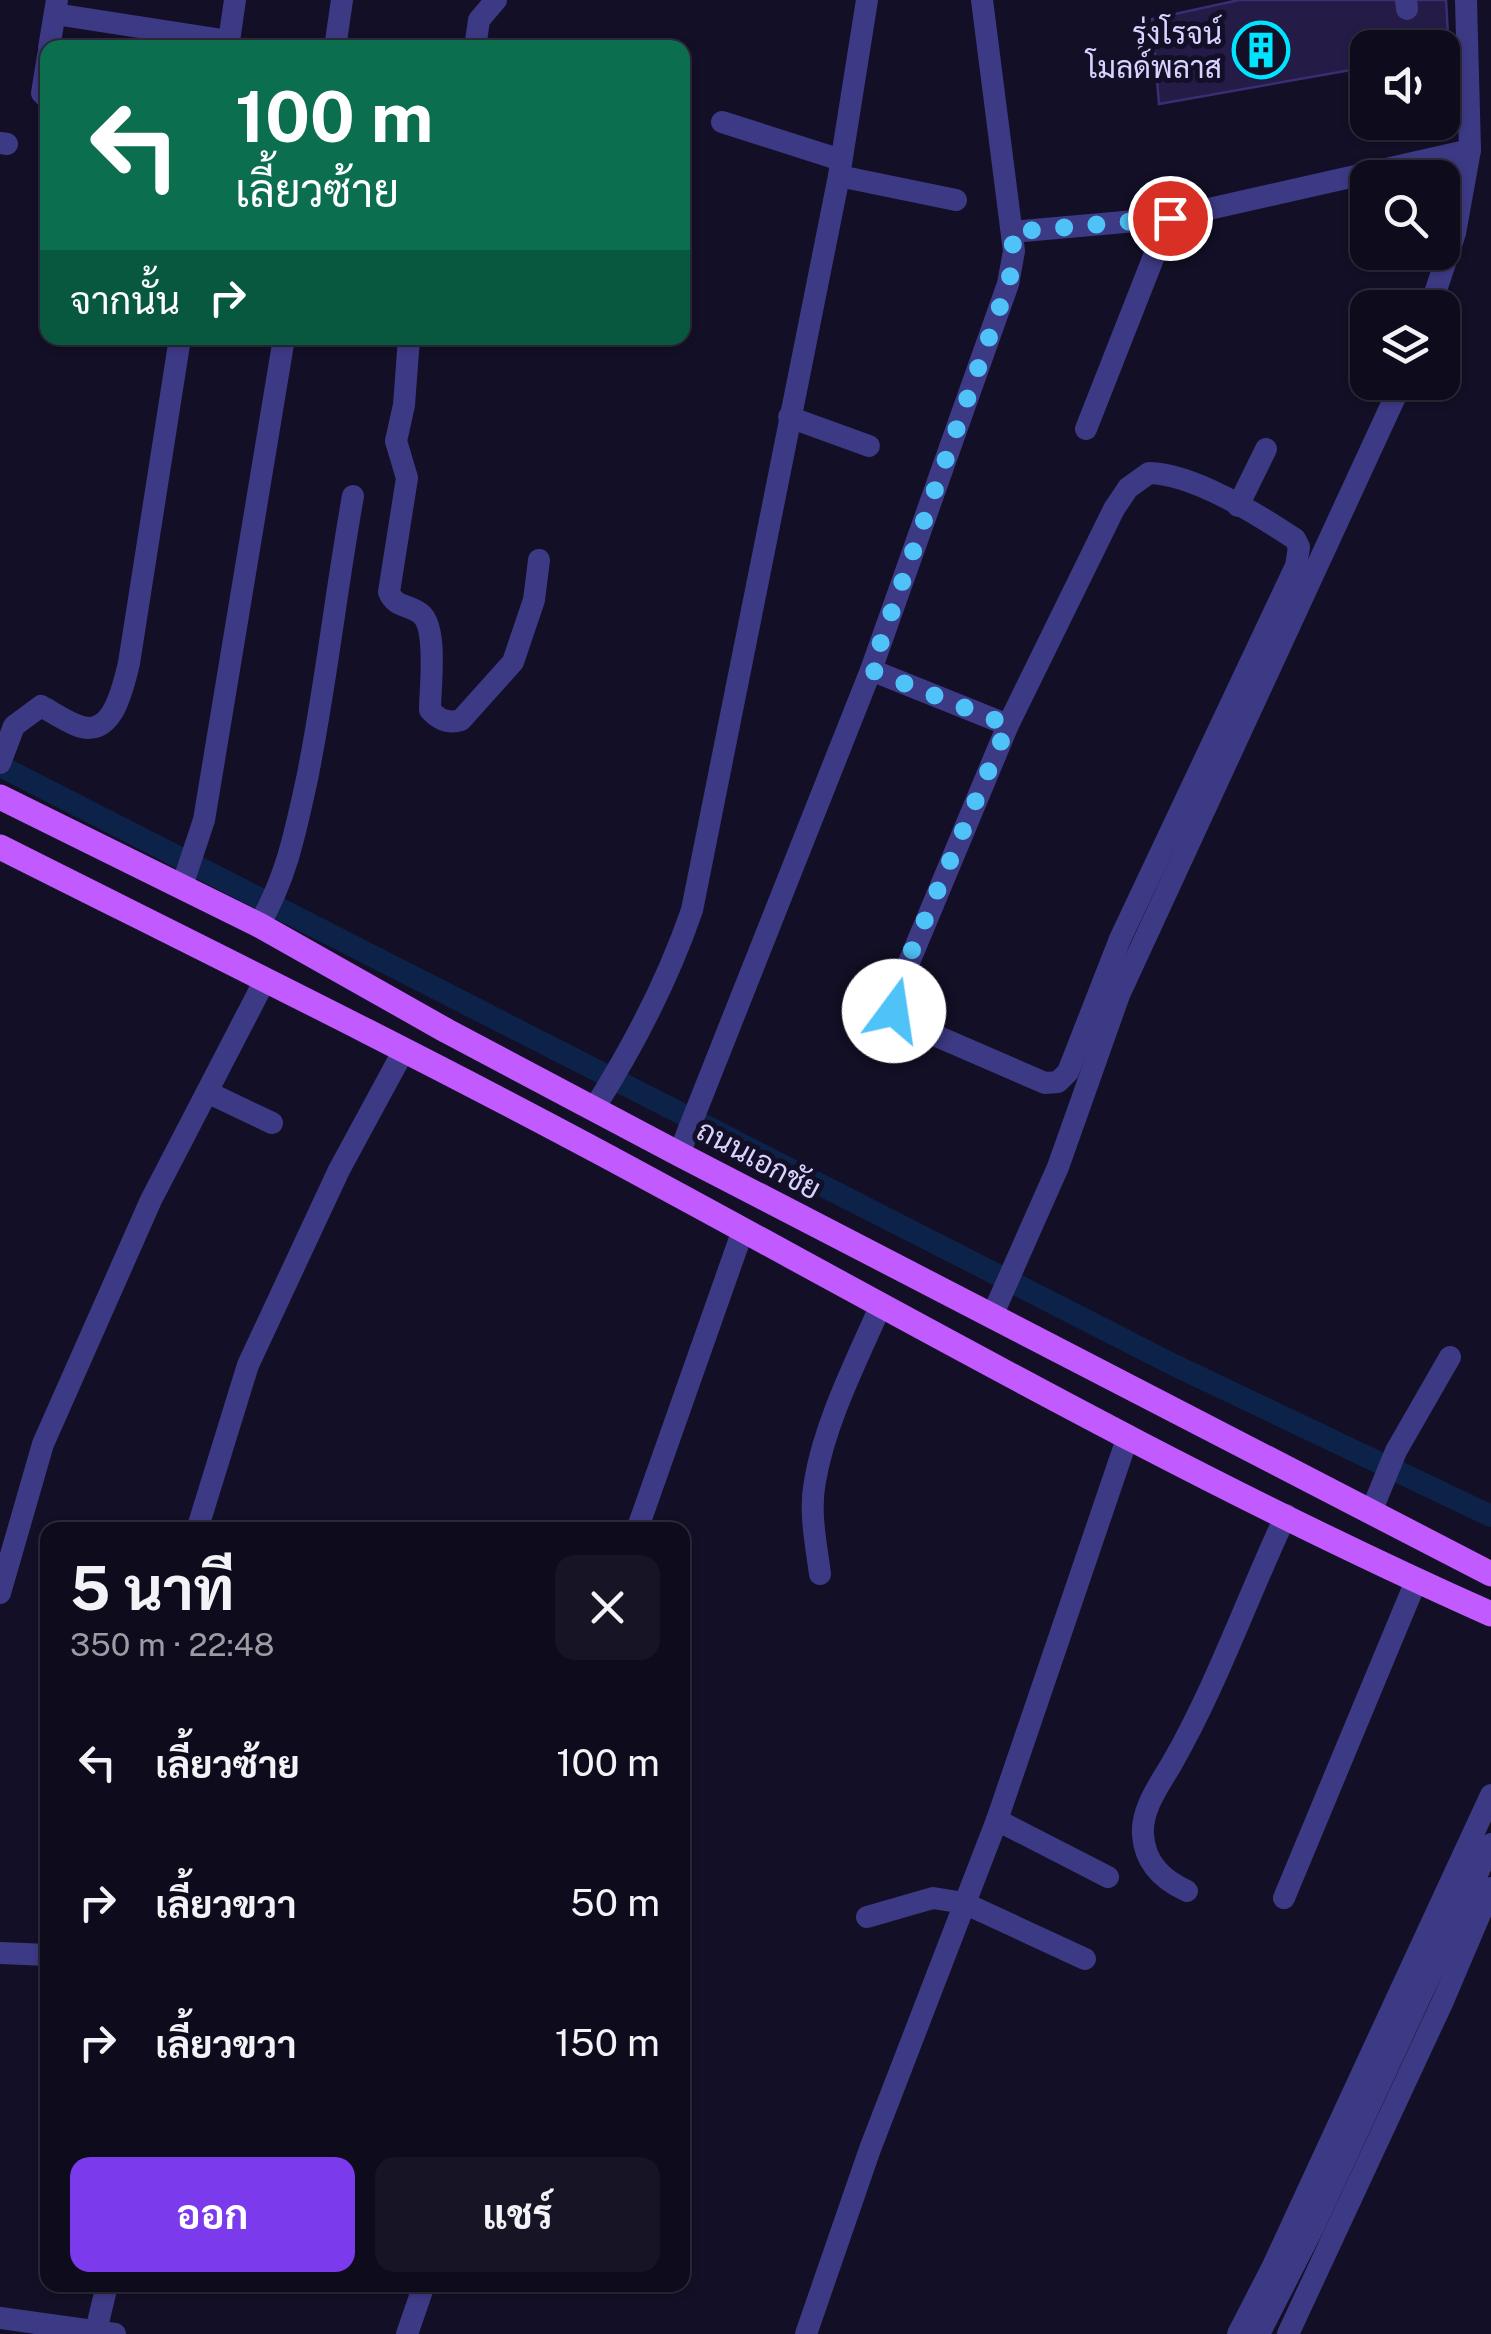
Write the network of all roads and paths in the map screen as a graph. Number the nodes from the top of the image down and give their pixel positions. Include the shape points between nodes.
1 (235, 0) edge
2 (342, 0) edge
3 (496, 0) edge
4 (867, 0) edge
5 (982, 0) edge
6 (1466, 0) edge
7 (56, 7) edge
8 (124, 36) edge
9 (50, 40) edge
10 (176, 40) edge
11 (229, 40) edge
12 (335, 40) edge
13 (475, 40) edge
14 (722, 122) dead end
15 (1470, 150) junction
16 (840, 168) junction
17 (956, 200) dead end
18 (1170, 218) junction
19 (1012, 232) junction
20 (1436, 290) edge
21 (179, 345) edge
22 (283, 345) edge
23 (408, 345) edge
24 (1394, 400) edge
25 (790, 417) junction
26 (1086, 429) dead end
27 (870, 446) dead end
28 (1266, 449) dead end
29 (353, 496) dead end
30 (1238, 506) junction
31 (539, 560) dead end
32 (871, 670) junction
33 (1008, 725) junction
34 (0, 763) edge
35 (0, 797) edge
36 (0, 847) edge
37 (182, 886) junction
38 (259, 925) junction
39 (265, 980) junction
40 (404, 1050) junction
41 (207, 1092) junction
42 (595, 1107) junction
43 (272, 1123) dead end
44 (679, 1154) junction
45 (743, 1230) junction
46 (996, 1306) junction
47 (880, 1307) junction
48 (1450, 1358) dead end
49 (1128, 1436) junction
50 (1371, 1512) junction
51 (1286, 1515) junction
52 (199, 1522) edge
53 (640, 1522) edge
54 (820, 1574) dead end
55 (1491, 1574) edge
56 (1416, 1581) junction
57 (0, 1593) edge
58 (1491, 1614) edge
59 (1491, 1795) edge
60 (997, 1820) junction
61 (1491, 1844) edge
62 (1108, 1877) dead end
63 (1491, 1888) edge
64 (1187, 1891) dead end
65 (1284, 1898) dead end
66 (964, 1903) junction
67 (867, 1917) dead end
68 (0, 1952) edge
69 (40, 1954) edge
70 (1085, 1959) dead end
71 (108, 2292) edge
72 (422, 2292) edge
73 (0, 2318) edge
74 (105, 2332) edge
75 (407, 2334) edge
76 (806, 2334) edge
77 (1238, 2334) edge
78 (1260, 2334) edge
79 (1288, 2334) edge

1 - 11 street
2 - 12 street
3 - 13 street via 479,20
4 - 16 street
5 - 19 street
6 - 15 street
7 - 8 street
7 - 9 street
8 - 10 street
14 - 16 street
15 - 18 street
15 - 20 street via 1463,204
16 - 17 street
16 - 25 street
18 - 19 street
18 - 26 street
19 - 32 street via 1008,284
21 - 34 street via 120,701 108,719 80,728 40,706 14,726
22 - 37 street via 204,820
23 - 31 street via 396,442 407,478 389,592 430,628 430,710 437,717 461,720 513,662 534,600
24 - 46 street via 1119,995 1058,1167
25 - 27 street
25 - 42 street via 692,910 678,950
28 - 30 street
29 - 38 street via 323,699 289,863
30 - 33 street via 1160,473 1128,488
30 - 33 street via 1295,539 1296,566 1120,939 1068,1072 1044,1084 904,1022 892,1003
32 - 33 street
32 - 44 street
35 - 37 main road, ถนนเอกชัย
36 - 39 main road
37 - 38 main road, ถนนเอกชัย
38 - 42 main road, ถนนเอกชัย
39 - 40 main road
39 - 41 street
40 - 45 main road
40 - 52 street via 248,1365
41 - 43 street
41 - 57 street via 151,1200 43,1444
42 - 44 main road, ถนนเอกชัย
44 - 46 main road, ถนนเอกชัย
45 - 47 main road
45 - 53 street
46 - 50 main road, ถนนเอกชัย
47 - 49 main road
47 - 54 street via 814,1482
48 - 50 street via 1396,1452
49 - 51 main road
49 - 60 street
50 - 55 main road, ถนนเอกชัย
51 - 56 main road
51 - 64 street via 1194,1724 1150,1802 1143,1833 1149,1860 1164,1881
56 - 58 main road
56 - 65 street
59 - 77 street
60 - 62 street
60 - 66 street
61 - 78 street
63 - 79 street
66 - 67 street via 932,1898
66 - 70 street
66 - 76 street
68 - 69 street
71 - 74 street
72 - 75 street
73 - 74 street

